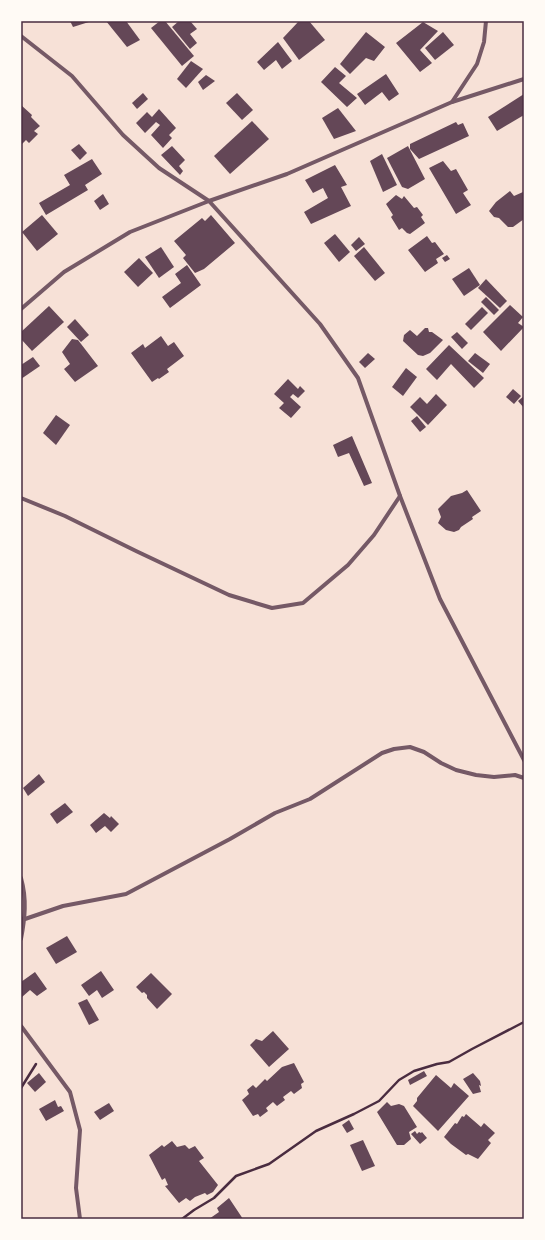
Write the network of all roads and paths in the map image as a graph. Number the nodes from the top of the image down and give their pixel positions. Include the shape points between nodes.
1 (486, 21) edge
2 (21, 36) edge
3 (524, 79) edge
4 (452, 102) junction
5 (209, 201) junction
6 (21, 309) edge
7 (400, 496) junction
8 (21, 498) edge
9 (524, 760) edge
10 (524, 778) edge
11 (21, 878) edge
12 (23, 919) edge
13 (21, 939) edge
14 (524, 1022) edge
15 (21, 1026) edge
16 (43, 1054) junction
17 (21, 1088) edge
18 (80, 1219) edge
19 (182, 1219) edge

1 - 4 street via 484,42 477,64
2 - 5 street via 72,76 123,135 159,168
3 - 4 street
4 - 5 street via 287,174
5 - 6 street via 130,232 64,272
5 - 7 street via 320,324 358,378
7 - 8 street via 374,535 348,565 303,603 272,608 229,595 65,516
7 - 9 street via 440,599
10 - 12 street via 515,775 476,776 456,770 410,747 382,752 310,799 275,814 126,894 63,906
11 - 12 street via 25,891
12 - 13 street
14 - 19 path via 449,1062 414,1071 399,1080 379,1100 316,1131 269,1164 236,1176 214,1198
15 - 16 street
16 - 17 path
16 - 18 street via 70,1092 80,1130 76,1188

